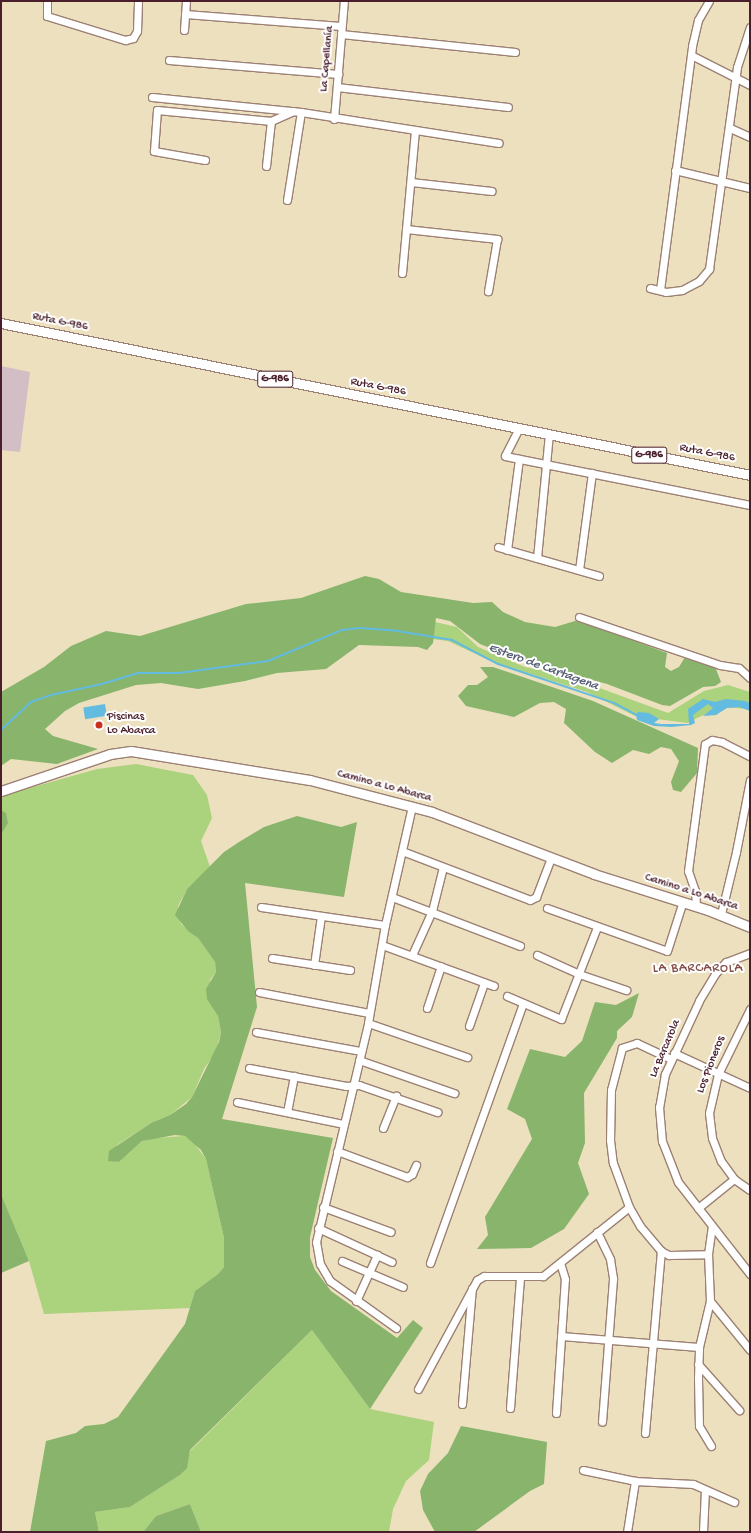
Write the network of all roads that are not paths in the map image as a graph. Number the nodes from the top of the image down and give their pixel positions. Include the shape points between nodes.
1 (47, 1) edge
2 (138, 1) edge
3 (186, 1) edge
4 (344, 1) edge
5 (709, 1) edge
6 (185, 14) junction
7 (341, 26) junction
8 (750, 27) edge
9 (184, 30) dead end
10 (341, 34) junction
11 (515, 52) dead end
12 (690, 55) junction
13 (169, 60) dead end
14 (338, 74) junction
15 (736, 76) junction
16 (750, 85) edge
17 (337, 87) junction
18 (508, 106) dead end
19 (157, 110) junction
20 (297, 112) junction
21 (334, 119) junction
22 (272, 122) junction
23 (730, 128) junction
24 (415, 131) junction
25 (750, 137) edge
26 (500, 143) dead end
27 (205, 160) dead end
28 (266, 166) dead end
29 (675, 170) junction
30 (722, 180) junction
31 (411, 182) junction
32 (750, 188) edge
33 (491, 190) dead end
34 (287, 200) dead end
35 (406, 228) junction
36 (402, 273) dead end
37 (650, 288) dead end
38 (660, 290) junction
39 (488, 291) dead end
40 (1, 323) edge
41 (519, 428) junction
42 (549, 434) junction
43 (519, 459) junction
44 (546, 464) junction
45 (592, 473) junction
46 (750, 475) edge
47 (750, 505) edge
48 (498, 546) dead end
49 (507, 550) junction
50 (537, 558) junction
51 (579, 570) junction
52 (599, 576) dead end
53 (579, 617) dead end
54 (750, 678) edge
55 (750, 756) edge
56 (750, 780) edge
57 (1, 791) edge
58 (412, 806) junction
59 (402, 851) junction
60 (551, 858) junction
61 (443, 867) junction
62 (392, 897) junction
63 (683, 901) junction
64 (696, 905) junction
65 (261, 907) dead end
66 (547, 908) dead end
67 (432, 911) junction
68 (721, 914) junction
69 (321, 916) junction
70 (385, 925) junction
71 (597, 927) junction
72 (750, 927) edge
73 (382, 945) junction
74 (520, 946) dead end
75 (750, 953) edge
76 (412, 955) junction
77 (537, 955) dead end
78 (272, 958) dead end
79 (314, 964) junction
80 (441, 966) junction
81 (350, 970) dead end
82 (579, 974) junction
83 (484, 983) junction
84 (494, 986) dead end
85 (626, 990) dead end
86 (259, 992) dead end
87 (507, 996) dead end
88 (523, 1003) junction
89 (427, 1008) dead end
90 (750, 1009) edge
91 (369, 1013) junction
92 (368, 1023) junction
93 (469, 1026) dead end
94 (256, 1032) dead end
95 (361, 1051) junction
96 (673, 1056) junction
97 (467, 1057) dead end
98 (359, 1060) junction
99 (249, 1068) dead end
100 (718, 1074) junction
101 (294, 1076) junction
102 (353, 1085) junction
103 (750, 1088) edge
104 (454, 1092) dead end
105 (396, 1096) junction
106 (237, 1102) dead end
107 (287, 1112) junction
108 (437, 1112) dead end
109 (343, 1124) junction
110 (383, 1128) dead end
111 (337, 1151) junction
112 (416, 1165) dead end
113 (734, 1179) junction
114 (748, 1192) edge
115 (323, 1207) junction
116 (629, 1207) junction
117 (698, 1208) junction
118 (712, 1226) junction
119 (318, 1228) junction
120 (390, 1232) dead end
121 (597, 1232) junction
122 (661, 1251) junction
123 (708, 1254) junction
124 (377, 1255) junction
125 (342, 1261) dead end
126 (392, 1262) dead end
127 (430, 1263) dead end
128 (560, 1263) junction
129 (368, 1272) junction
130 (750, 1274) edge
131 (520, 1277) junction
132 (472, 1285) junction
133 (403, 1287) dead end
134 (356, 1301) junction
135 (710, 1301) junction
136 (396, 1328) dead end
137 (561, 1336) junction
138 (609, 1340) junction
139 (653, 1343) junction
140 (699, 1348) junction
141 (750, 1350) edge
142 (698, 1364) junction
143 (418, 1389) dead end
144 (462, 1404) dead end
145 (510, 1408) dead end
146 (739, 1410) dead end
147 (556, 1413) dead end
148 (602, 1422) dead end
149 (645, 1433) dead end
150 (711, 1446) dead end
151 (583, 1470) dead end
152 (635, 1481) junction
153 (705, 1490) junction
154 (734, 1502) dead end
155 (627, 1532) edge
156 (703, 1532) edge

1 - 2 street via 47,16 125,40 133,38 137,31
3 - 6 street
4 - 7 street, La Capellanía
5 - 12 street via 695,30
6 - 7 street
6 - 9 street
7 - 10 street, La Capellanía
8 - 15 street via 741,50
10 - 11 street
10 - 14 street, La Capellanía
12 - 15 street
12 - 29 street
13 - 14 street
14 - 17 street, La Capellanía
15 - 16 street
15 - 23 street
17 - 18 street
17 - 21 street, La Capellanía
19 - 20 street via 156,97
19 - 22 street
19 - 27 street via 154,151
20 - 21 street
20 - 22 street
20 - 34 street
21 - 24 street
22 - 28 street
23 - 25 street
23 - 30 street
24 - 26 street
24 - 31 street
29 - 30 street
29 - 38 street
30 - 32 street
30 - 38 street via 712,258 706,274 687,288 672,292
31 - 33 street
31 - 35 street
35 - 36 street
35 - 39 street via 497,238
37 - 38 street
40 - 41 main road, Ruta G-986 / G-986
41 - 42 main road, Ruta G-986 / G-986
41 - 43 street via 505,456
42 - 44 street
42 - 46 main road, Ruta G-986 / G-986
43 - 44 street
43 - 49 street
44 - 45 street
44 - 50 street
45 - 47 street
45 - 51 street
48 - 49 street
49 - 50 street
50 - 51 street
51 - 52 street
53 - 54 street via 720,665 739,668
55 - 64 street via 722,742 712,740 705,744 688,871 695,891
56 - 68 street
57 - 58 main road, Camino a Lo Abarca via 110,754 131,751 310,780
58 - 59 street
58 - 60 main road, Camino a Lo Abarca
59 - 61 street
59 - 62 street
60 - 61 street via 536,897 530,900
60 - 63 main road, Camino a Lo Abarca
61 - 67 street
62 - 67 street
62 - 70 street
63 - 64 main road, Camino a Lo Abarca
63 - 71 street via 667,950
64 - 68 main road, Camino a Lo Abarca
65 - 69 street
66 - 71 street
67 - 74 street
67 - 76 street
68 - 72 main road, Camino a Lo Abarca
69 - 70 street
69 - 79 street
70 - 73 street
71 - 82 street
73 - 76 street
73 - 91 street
75 - 96 street, La Barcarola via 731,959 718,970 699,1001
76 - 80 street
77 - 82 street
78 - 79 street
79 - 81 street
80 - 83 street
80 - 89 street
82 - 85 street
82 - 88 street via 561,1018
83 - 84 street
83 - 93 street
86 - 91 street
87 - 88 street
88 - 127 street
90 - 100 street, Los Pioneros
91 - 92 street
92 - 95 street
92 - 97 street
94 - 95 street
95 - 98 street
96 - 100 street
96 - 116 street via 633,1043 622,1048 616,1064 611,1090 610,1145 616,1174
96 - 117 street, La Barcarola via 660,1096 661,1135 673,1172
98 - 102 street
98 - 104 street
99 - 101 street
100 - 103 street
100 - 113 street, Los Pioneros via 710,1104 710,1129 717,1153
101 - 102 street
101 - 107 street
102 - 105 street
102 - 109 street
105 - 108 street
105 - 110 street
106 - 107 street
107 - 109 street
109 - 111 street
111 - 112 street via 407,1177 412,1174
111 - 115 street
113 - 114 street, Los Pioneros
113 - 117 street
115 - 119 street
115 - 120 street
116 - 121 street
116 - 122 street via 640,1226
117 - 118 street, La Barcarola
118 - 123 street
118 - 130 street, La Barcarola
119 - 124 street
119 - 134 street via 316,1250 322,1270 334,1286
121 - 128 street
121 - 138 street via 610,1259 613,1279
122 - 123 street via 670,1255
122 - 139 street
123 - 135 street
124 - 126 street
124 - 129 street
125 - 129 street
128 - 131 street via 542,1276
128 - 137 street via 565,1274
129 - 133 street
129 - 134 street
131 - 132 street via 484,1276
131 - 145 street
132 - 143 street
132 - 144 street
134 - 136 street
135 - 140 street
135 - 141 street
137 - 138 street
137 - 147 street
138 - 139 street
138 - 148 street
139 - 140 street
139 - 149 street
140 - 142 street
142 - 146 street
142 - 150 street via 699,1426
151 - 152 street
152 - 153 street via 692,1484
152 - 155 street
153 - 154 street
153 - 156 street

